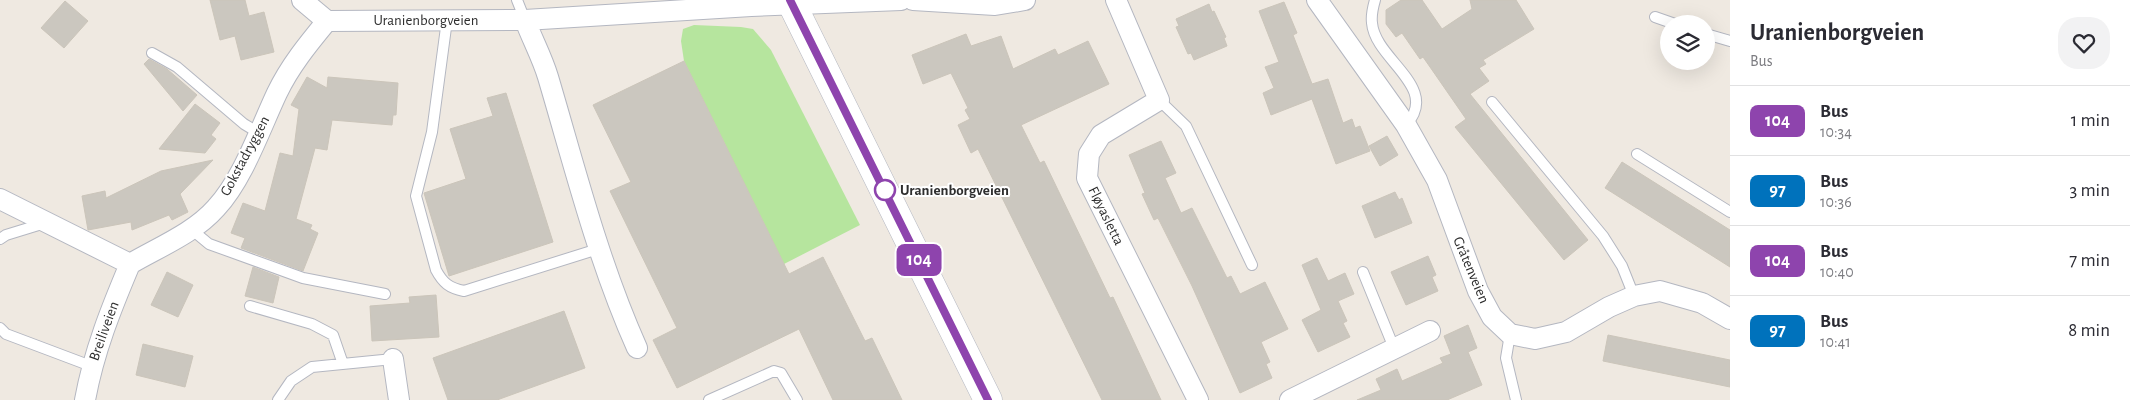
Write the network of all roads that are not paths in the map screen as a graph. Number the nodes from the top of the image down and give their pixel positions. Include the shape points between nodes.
1 (302, 0) edge
2 (517, 0) edge
3 (902, 0) edge
4 (913, 0) edge
5 (1025, 0) edge
6 (1116, 0) edge
7 (1317, 0) edge
8 (1375, 0) edge
9 (792, 3) edge
10 (1655, 18) dead end
11 (447, 20) junction
12 (525, 20) junction
13 (1660, 20) edge
14 (327, 21) junction
15 (1715, 37) edge
16 (1730, 41) edge
17 (152, 53) dead end
18 (1159, 100) junction
19 (1492, 102) dead end
20 (1406, 125) junction
21 (259, 133) junction
22 (1637, 154) dead end
23 (0, 199) edge
24 (1730, 212) edge
25 (46, 222) junction
26 (191, 229) junction
27 (0, 239) edge
28 (598, 249) junction
29 (130, 264) junction
30 (1252, 265) dead end
31 (1363, 272) dead end
32 (385, 294) dead end
33 (1634, 296) junction
34 (250, 306) dead end
35 (1730, 319) edge
36 (0, 328) edge
37 (1430, 331) dead end
38 (1510, 334) junction
39 (637, 348) dead end
40 (1394, 348) junction
41 (393, 360) joint
42 (343, 364) junction
43 (91, 366) junction
44 (85, 400) edge
45 (278, 400) edge
46 (399, 400) edge
47 (709, 400) edge
48 (797, 400) edge
49 (988, 400) edge
50 (1198, 400) edge
51 (1290, 400) edge
52 (1516, 400) edge

1 - 14 street
2 - 12 lane
3 - 9 street, Uranienborgveien
4 - 5 street via 995,5
6 - 18 street
7 - 20 street, Gråtenveien
8 - 20 lane via 1372,25 1378,40 1414,91 1418,102 1415,115
9 - 12 street, Uranienborgveien
9 - 49 main road
10 - 13 lane
11 - 12 street, Uranienborgveien
11 - 14 street, Uranienborgveien
11 - 28 lane via 432,132 416,196 436,270 442,281 451,288 464,291
12 - 28 street via 547,75
14 - 21 street, Gokstadryggen via 297,57
15 - 16 lane
17 - 21 lane via 177,67
18 - 30 lane via 1186,126
18 - 50 street, Fløyasletta via 1101,135 1088,154 1087,178
19 - 33 lane via 1602,236 1622,266
20 - 38 street, Gråtenveien via 1437,180 1478,291 1492,317
21 - 26 street, Gokstadryggen via 217,208
22 - 24 lane
23 - 25 street
25 - 27 lane
25 - 29 street
26 - 29 street, Gokstadryggen
26 - 32 lane via 209,244 303,278
28 - 39 street
29 - 43 street, Breiliveien
31 - 40 lane
33 - 35 street via 1660,291 1677,295 1702,303
33 - 38 street via 1566,332 1535,339
34 - 42 lane via 312,324 333,335
36 - 43 lane via 6,334
37 - 40 street
38 - 52 lane via 1506,358
40 - 51 street
41 - 42 lane
41 - 46 street
42 - 45 lane via 312,367 291,381
43 - 44 street, Breiliveien
47 - 48 lane via 774,371 781,373

